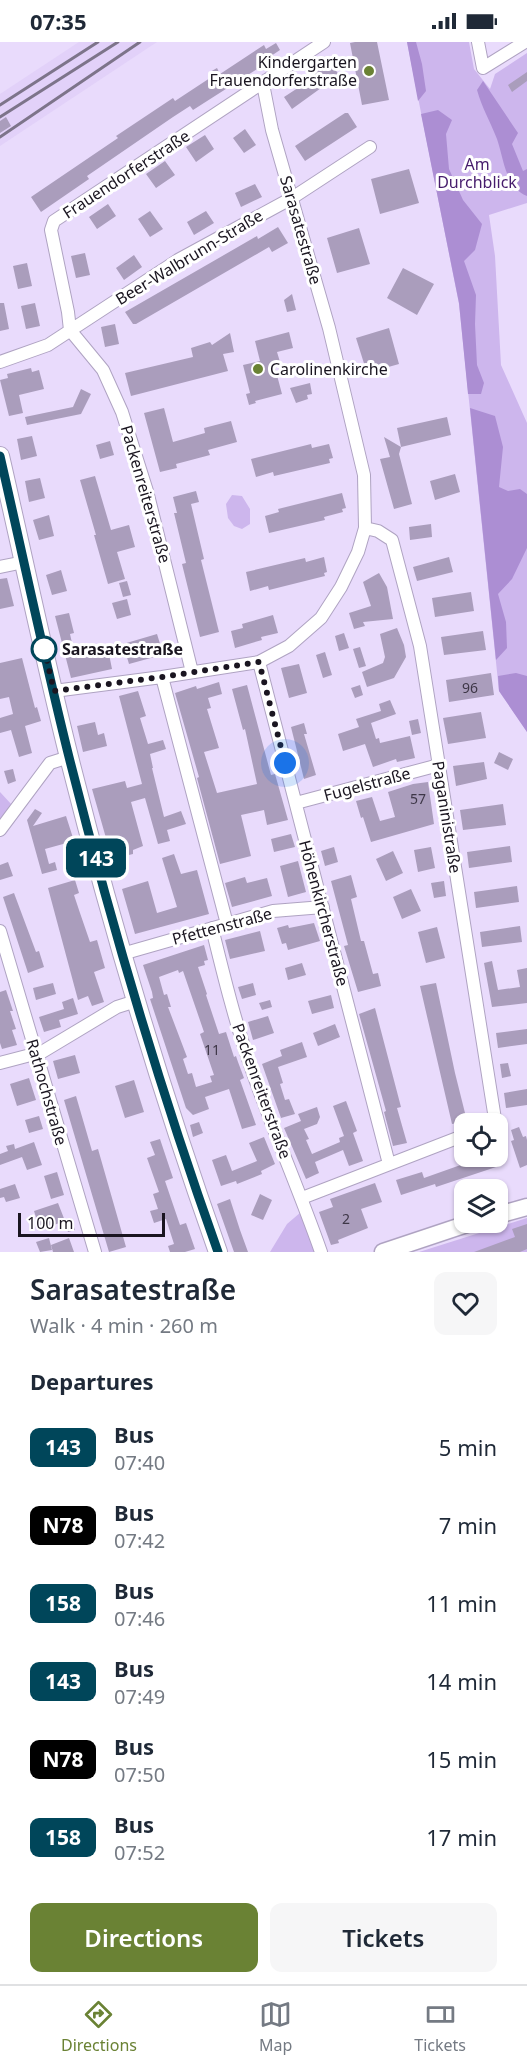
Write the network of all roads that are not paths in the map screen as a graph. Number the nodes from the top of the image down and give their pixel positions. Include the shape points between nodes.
1 (324, 42) edge
2 (478, 42) edge
3 (525, 42) edge
4 (262, 84) junction
5 (370, 147) dead end
6 (292, 198) junction
7 (70, 330) junction
8 (0, 362) edge
9 (0, 456) edge
10 (365, 528) junction
11 (24, 562) junction
12 (0, 567) edge
13 (259, 662) junction
14 (192, 672) junction
15 (162, 677) junction
16 (54, 691) junction
17 (69, 757) junction
18 (439, 765) junction
19 (296, 803) junction
20 (0, 830) edge
21 (323, 907) junction
22 (227, 924) junction
23 (212, 928) junction
24 (0, 931) edge
25 (122, 954) junction
26 (136, 1001) junction
27 (36, 1053) junction
28 (0, 1063) edge
29 (494, 1113) edge
30 (454, 1139) edge
31 (389, 1164) junction
32 (302, 1198) junction
33 (527, 1207) edge
34 (508, 1212) edge
35 (454, 1228) edge
36 (95, 1252) edge
37 (218, 1252) edge
38 (321, 1252) edge
39 (383, 1252) edge

1 - 4 street, Frauendorferstraße
2 - 3 street via 483,68
4 - 6 street, Sarasatestraße
4 - 7 street, Frauendorferstraße via 54,221 51,230
5 - 6 street, Beer-Walbrunn-Straße
6 - 7 street, Beer-Walbrunn-Straße via 178,260
6 - 10 street, Sarasatestraße via 354,427 364,475
7 - 8 street via 48,345
7 - 14 street, Packenreiterstraße via 103,370 122,412 147,491
9 - 11 main road
10 - 13 street, Sarasatestraße via 341,587 321,618 289,646
10 - 18 street, Paganinistraße via 392,540 420,646
11 - 12 street
11 - 16 main road
13 - 14 street, Sarasatestraße
13 - 19 street, Höhenkircherstraße
14 - 15 street, Sarasatestraße
15 - 16 street, Sarasatestraße
15 - 22 street
16 - 17 main road
17 - 20 street via 50,763
17 - 25 main road
18 - 19 street, Fugelstraße
18 - 29 street, Paganinistraße
19 - 21 street, Höhenkircherstraße
21 - 22 street, Pfettenstraße via 273,911
21 - 31 street, Höhenkircherstraße
22 - 23 street, Pfettenstraße
23 - 25 street, Pfettenstraße
23 - 32 street, Packenreiterstraße via 253,1073
24 - 27 street, Rathochstraße
25 - 26 main road
26 - 27 street via 117,1007
26 - 37 main road
27 - 28 street
27 - 36 street, Rathochstraße
30 - 31 street
31 - 32 street
32 - 38 street, Packenreiterstraße
33 - 34 street
35 - 39 street

